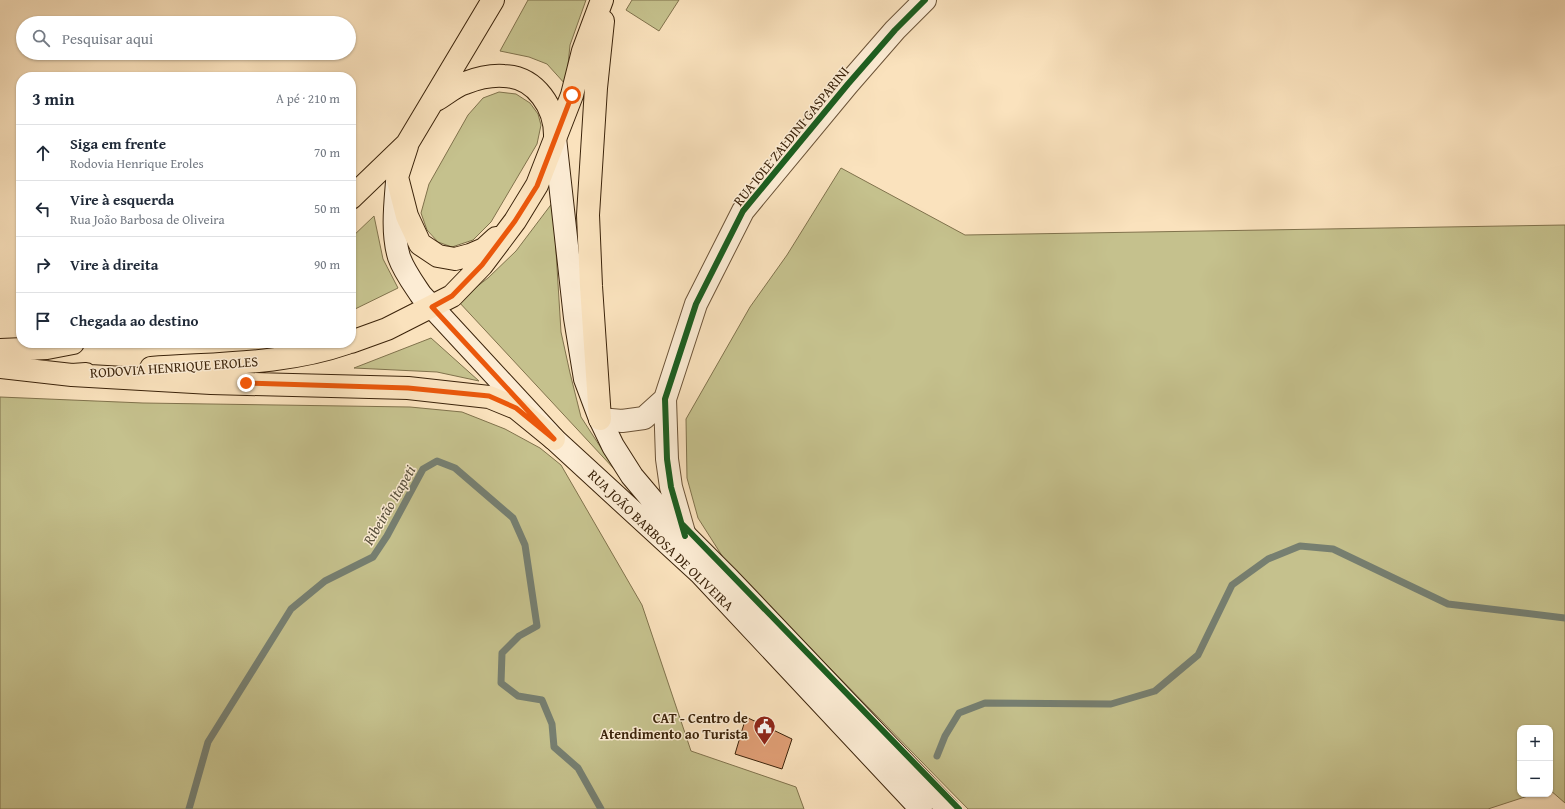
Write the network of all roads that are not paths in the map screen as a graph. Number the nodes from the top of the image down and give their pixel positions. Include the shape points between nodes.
1 (493, 0) edge
2 (602, 0) edge
3 (606, 0) edge
4 (925, 0) edge
5 (433, 103) junction
6 (555, 138) junction
7 (407, 144) junction
8 (397, 177) junction
9 (356, 193) edge
10 (515, 221) junction
11 (432, 307) junction
12 (356, 340) edge
13 (47, 348) edge
14 (334, 348) edge
15 (0, 350) edge
16 (0, 367) edge
17 (72, 375) junction
18 (665, 399) junction
19 (600, 419) junction
20 (554, 439) junction
21 (685, 536) junction
22 (921, 809) edge
23 (948, 809) edge

1 - 5 main road
2 - 6 main road via 583,51 572,95
3 - 19 main road via 596,88 588,215
4 - 18 main road, RUA IOLE ZALDINI GASPARINI via 869,60 743,211 696,304
5 - 6 main road via 463,83 490,76 521,79 544,98 551,111
5 - 7 main road
6 - 10 main road via 537,186
6 - 19 main road, RUA JOÃO BARBOSA DE OLIVEIRA via 575,318 585,379
7 - 8 main road
7 - 9 main road
8 - 10 main road via 407,216 420,244 438,256 455,259 470,255 484,248
8 - 11 main road, RUA JOÃO BARBOSA DE OLIVEIRA via 395,234 399,257 409,278
10 - 11 main road via 482,265 452,296
11 - 12 main road via 387,329
11 - 20 main road, RUA JOÃO BARBOSA DE OLIVEIRA
13 - 15 main road
14 - 17 main road, RODOVIA HENRIQUE EROLES via 285,359
16 - 17 main road, RODOVIA HENRIQUE EROLES
17 - 20 main road via 211,383 408,388 489,396 516,408
18 - 19 main road, RUA IOLE ZALDINI GASPARINI via 644,418 622,421
18 - 21 main road, RUA IOLE ZALDINI GASPARINI via 671,487
19 - 21 main road, RUA JOÃO BARBOSA DE OLIVEIRA via 632,476
20 - 22 main road, RUA JOÃO BARBOSA DE OLIVEIRA via 701,574
21 - 23 main road, RUA JOÃO BARBOSA DE OLIVEIRA

